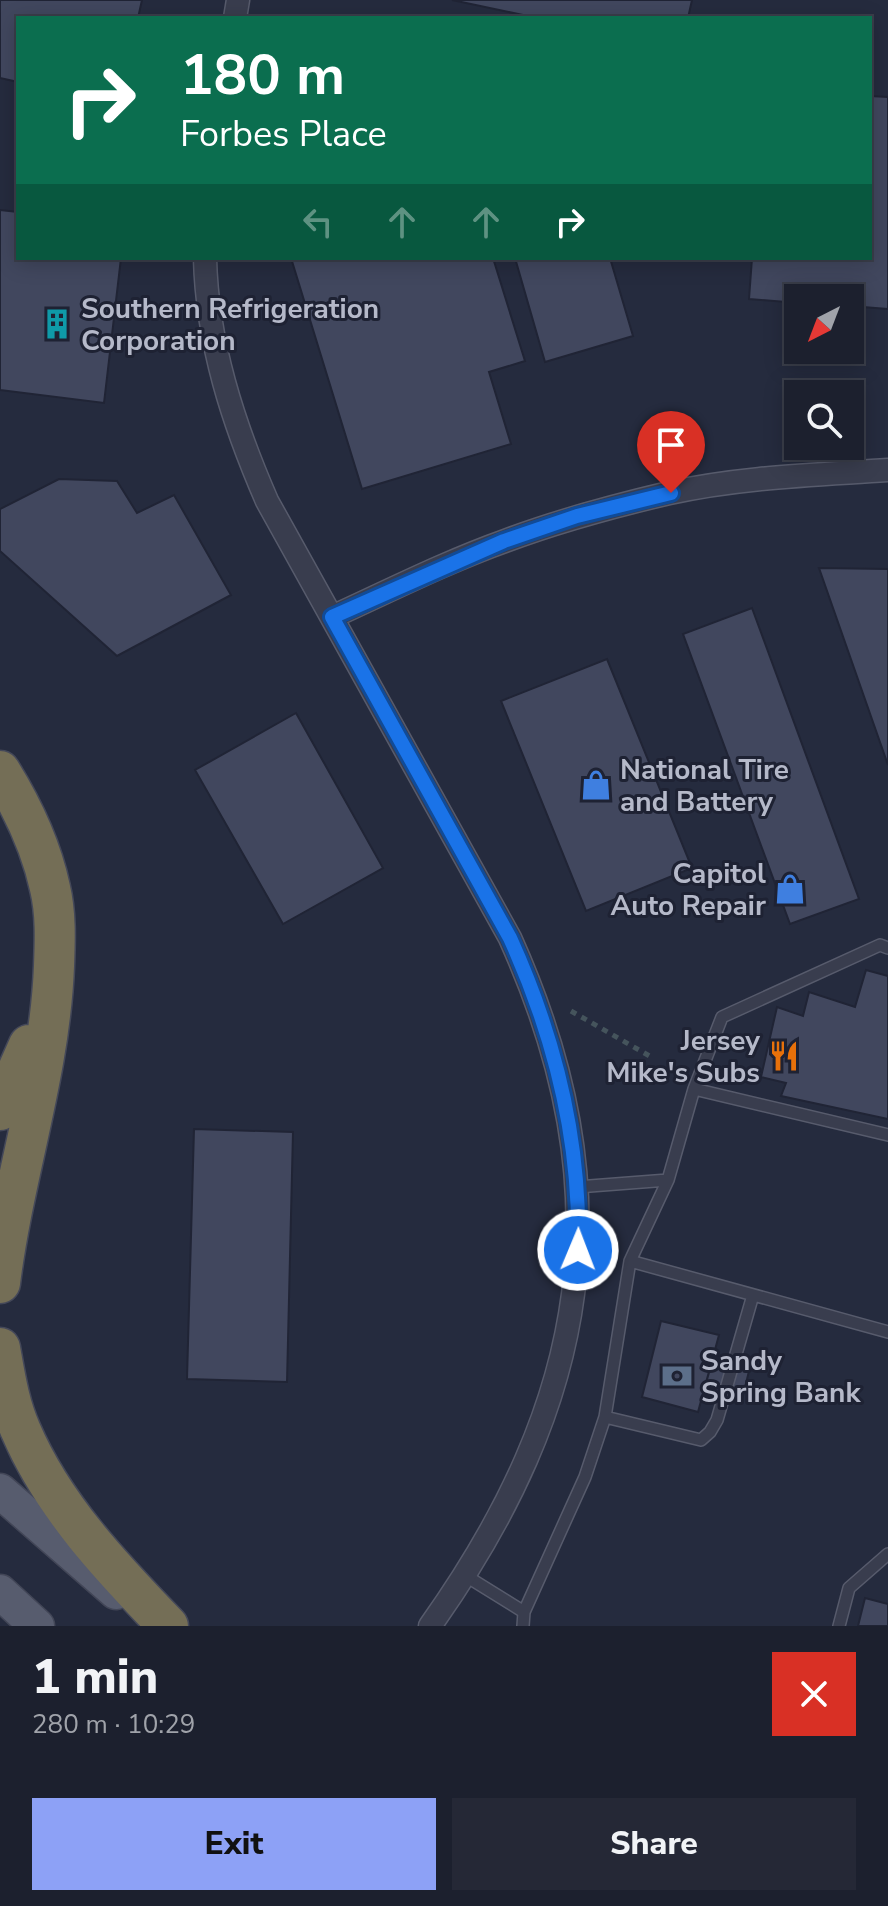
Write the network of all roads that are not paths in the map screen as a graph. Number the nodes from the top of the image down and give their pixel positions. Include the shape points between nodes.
1 (205, 260) edge
2 (888, 470) edge
3 (332, 617) junction
4 (0, 771) edge
5 (55, 933) junction
6 (888, 948) edge
7 (694, 1089) junction
8 (0, 1110) edge
9 (888, 1135) edge
10 (668, 1180) junction
11 (577, 1187) junction
12 (630, 1261) junction
13 (0, 1283) edge
14 (753, 1295) junction
15 (888, 1332) edge
16 (0, 1348) edge
17 (605, 1417) junction
18 (0, 1491) edge
19 (888, 1554) edge
20 (466, 1576) junction
21 (0, 1592) edge
22 (524, 1612) junction
23 (37, 1626) edge
24 (156, 1626) edge
25 (168, 1626) edge
26 (430, 1626) edge
27 (523, 1626) edge
28 (839, 1626) edge

1 - 3 street via 214,344 245,450 267,501
2 - 3 street via 722,484 577,516 477,552
3 - 11 street via 527,977 565,1095
4 - 5 highway via 38,846
5 - 8 highway via 37,1025
5 - 13 highway via 53,1000
6 - 7 lane via 880,945 722,1017
7 - 9 lane
7 - 10 lane
10 - 11 lane
10 - 12 lane
11 - 20 street via 577,1281 549,1400 511,1495
12 - 14 lane
12 - 17 lane
14 - 15 lane
14 - 17 lane via 717,1420 701,1440
16 - 25 highway via 21,1431 49,1485 89,1539
17 - 22 lane via 585,1477
18 - 24 main road
19 - 28 lane via 849,1588
20 - 22 lane
20 - 26 street
21 - 23 main road
22 - 27 lane

